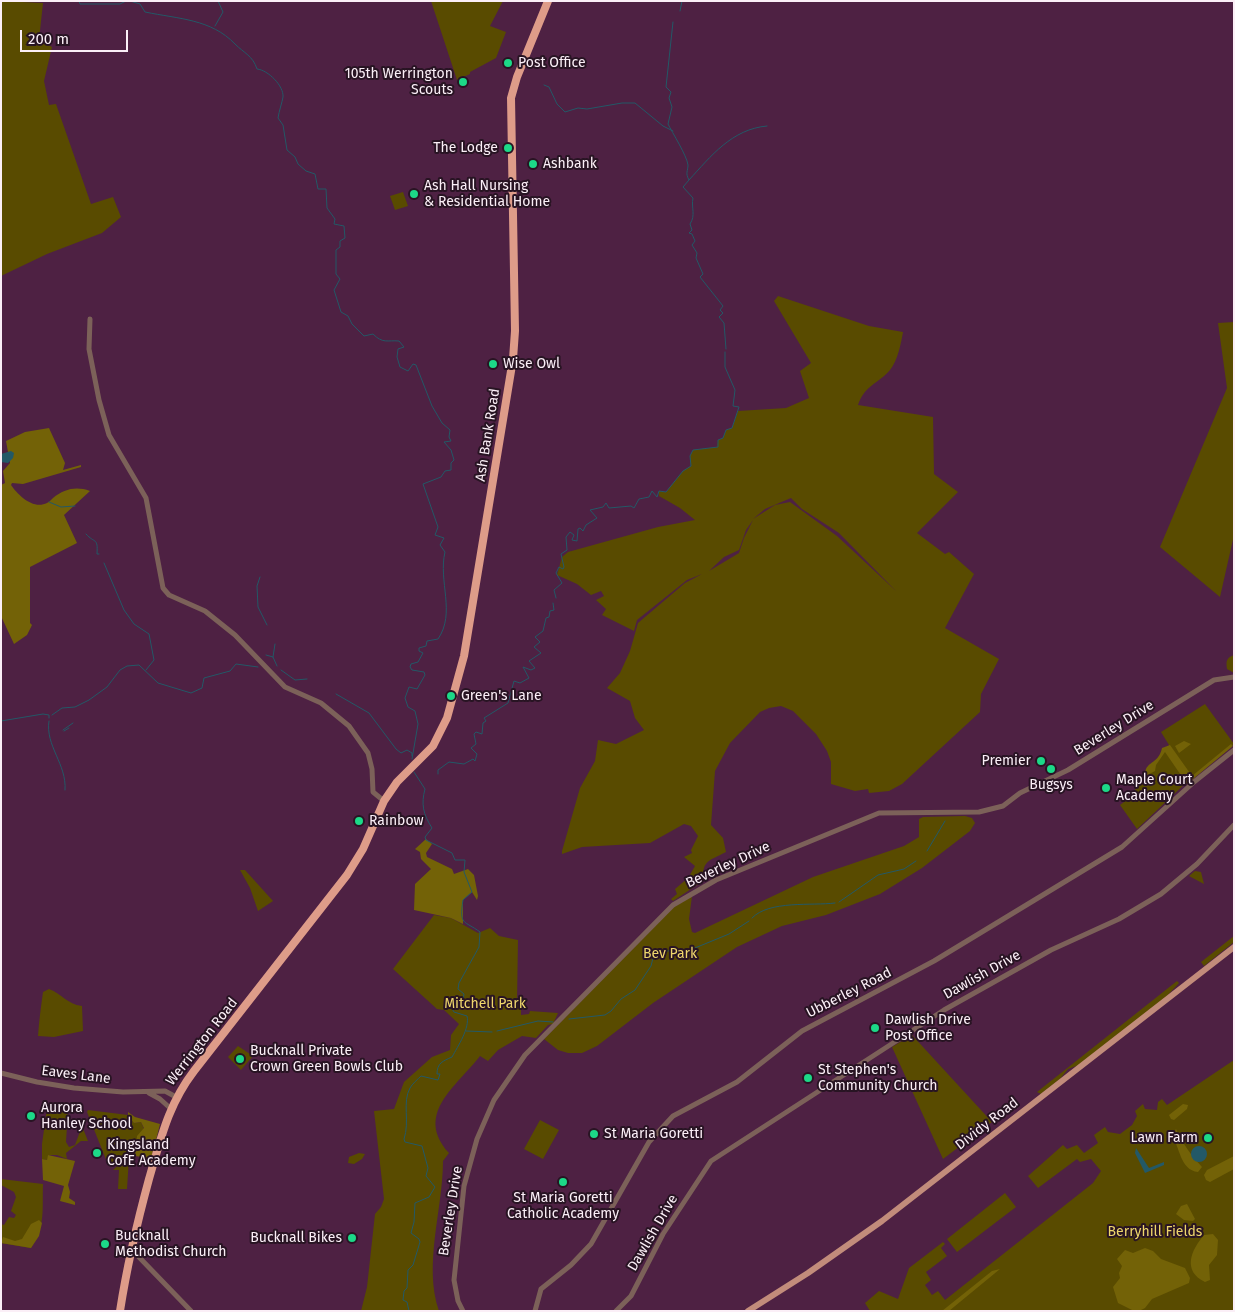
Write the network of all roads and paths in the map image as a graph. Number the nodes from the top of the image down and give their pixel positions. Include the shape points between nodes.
1 (548, 1) edge
2 (90, 318) dead end
3 (1234, 677) edge
4 (1234, 750) edge
5 (384, 801) junction
6 (1234, 824) edge
7 (363, 849) joint
8 (1234, 947) edge
9 (1, 1072) edge
10 (148, 1092) junction
11 (176, 1097) junction
12 (170, 1108) junction
13 (130, 1252) junction
14 (120, 1311) edge
15 (191, 1311) edge
16 (463, 1311) edge
17 (535, 1311) edge
18 (616, 1311) edge
19 (748, 1311) edge

1 - 5 highway, Ash Bank Road via 511,98 515,340 464,656 438,739 397,782
2 - 5 street via 89,349 99,400 109,435 146,498 163,588 169,595 205,612 229,631 285,687 321,703 340,716 365,746 372,768 373,792
3 - 16 street, Beverley Drive via 1214,680 1003,806 978,812 879,813 716,880 673,905 525,1055 494,1100 477,1139 463,1192 454,1280
4 - 17 street, Ubberley Road via 1122,847 934,961 802,1031 737,1082 673,1116 649,1142 591,1244 571,1265 541,1288
5 - 7 highway, Ash Bank Road
6 - 18 street, Dawlish Drive via 1197,864 1154,898 1119,919 1050,950 951,1006 711,1161 663,1234 631,1296
7 - 11 highway, Werrington Road via 347,875
8 - 19 main road, Dividy Road via 882,1221
9 - 10 street, Eaves Lane via 74,1088
10 - 11 street, Eaves Lane via 165,1090
10 - 12 street
11 - 12 highway, Werrington Road
12 - 13 highway, Werrington Road
13 - 14 highway, Werrington Road
13 - 15 street via 136,1254

